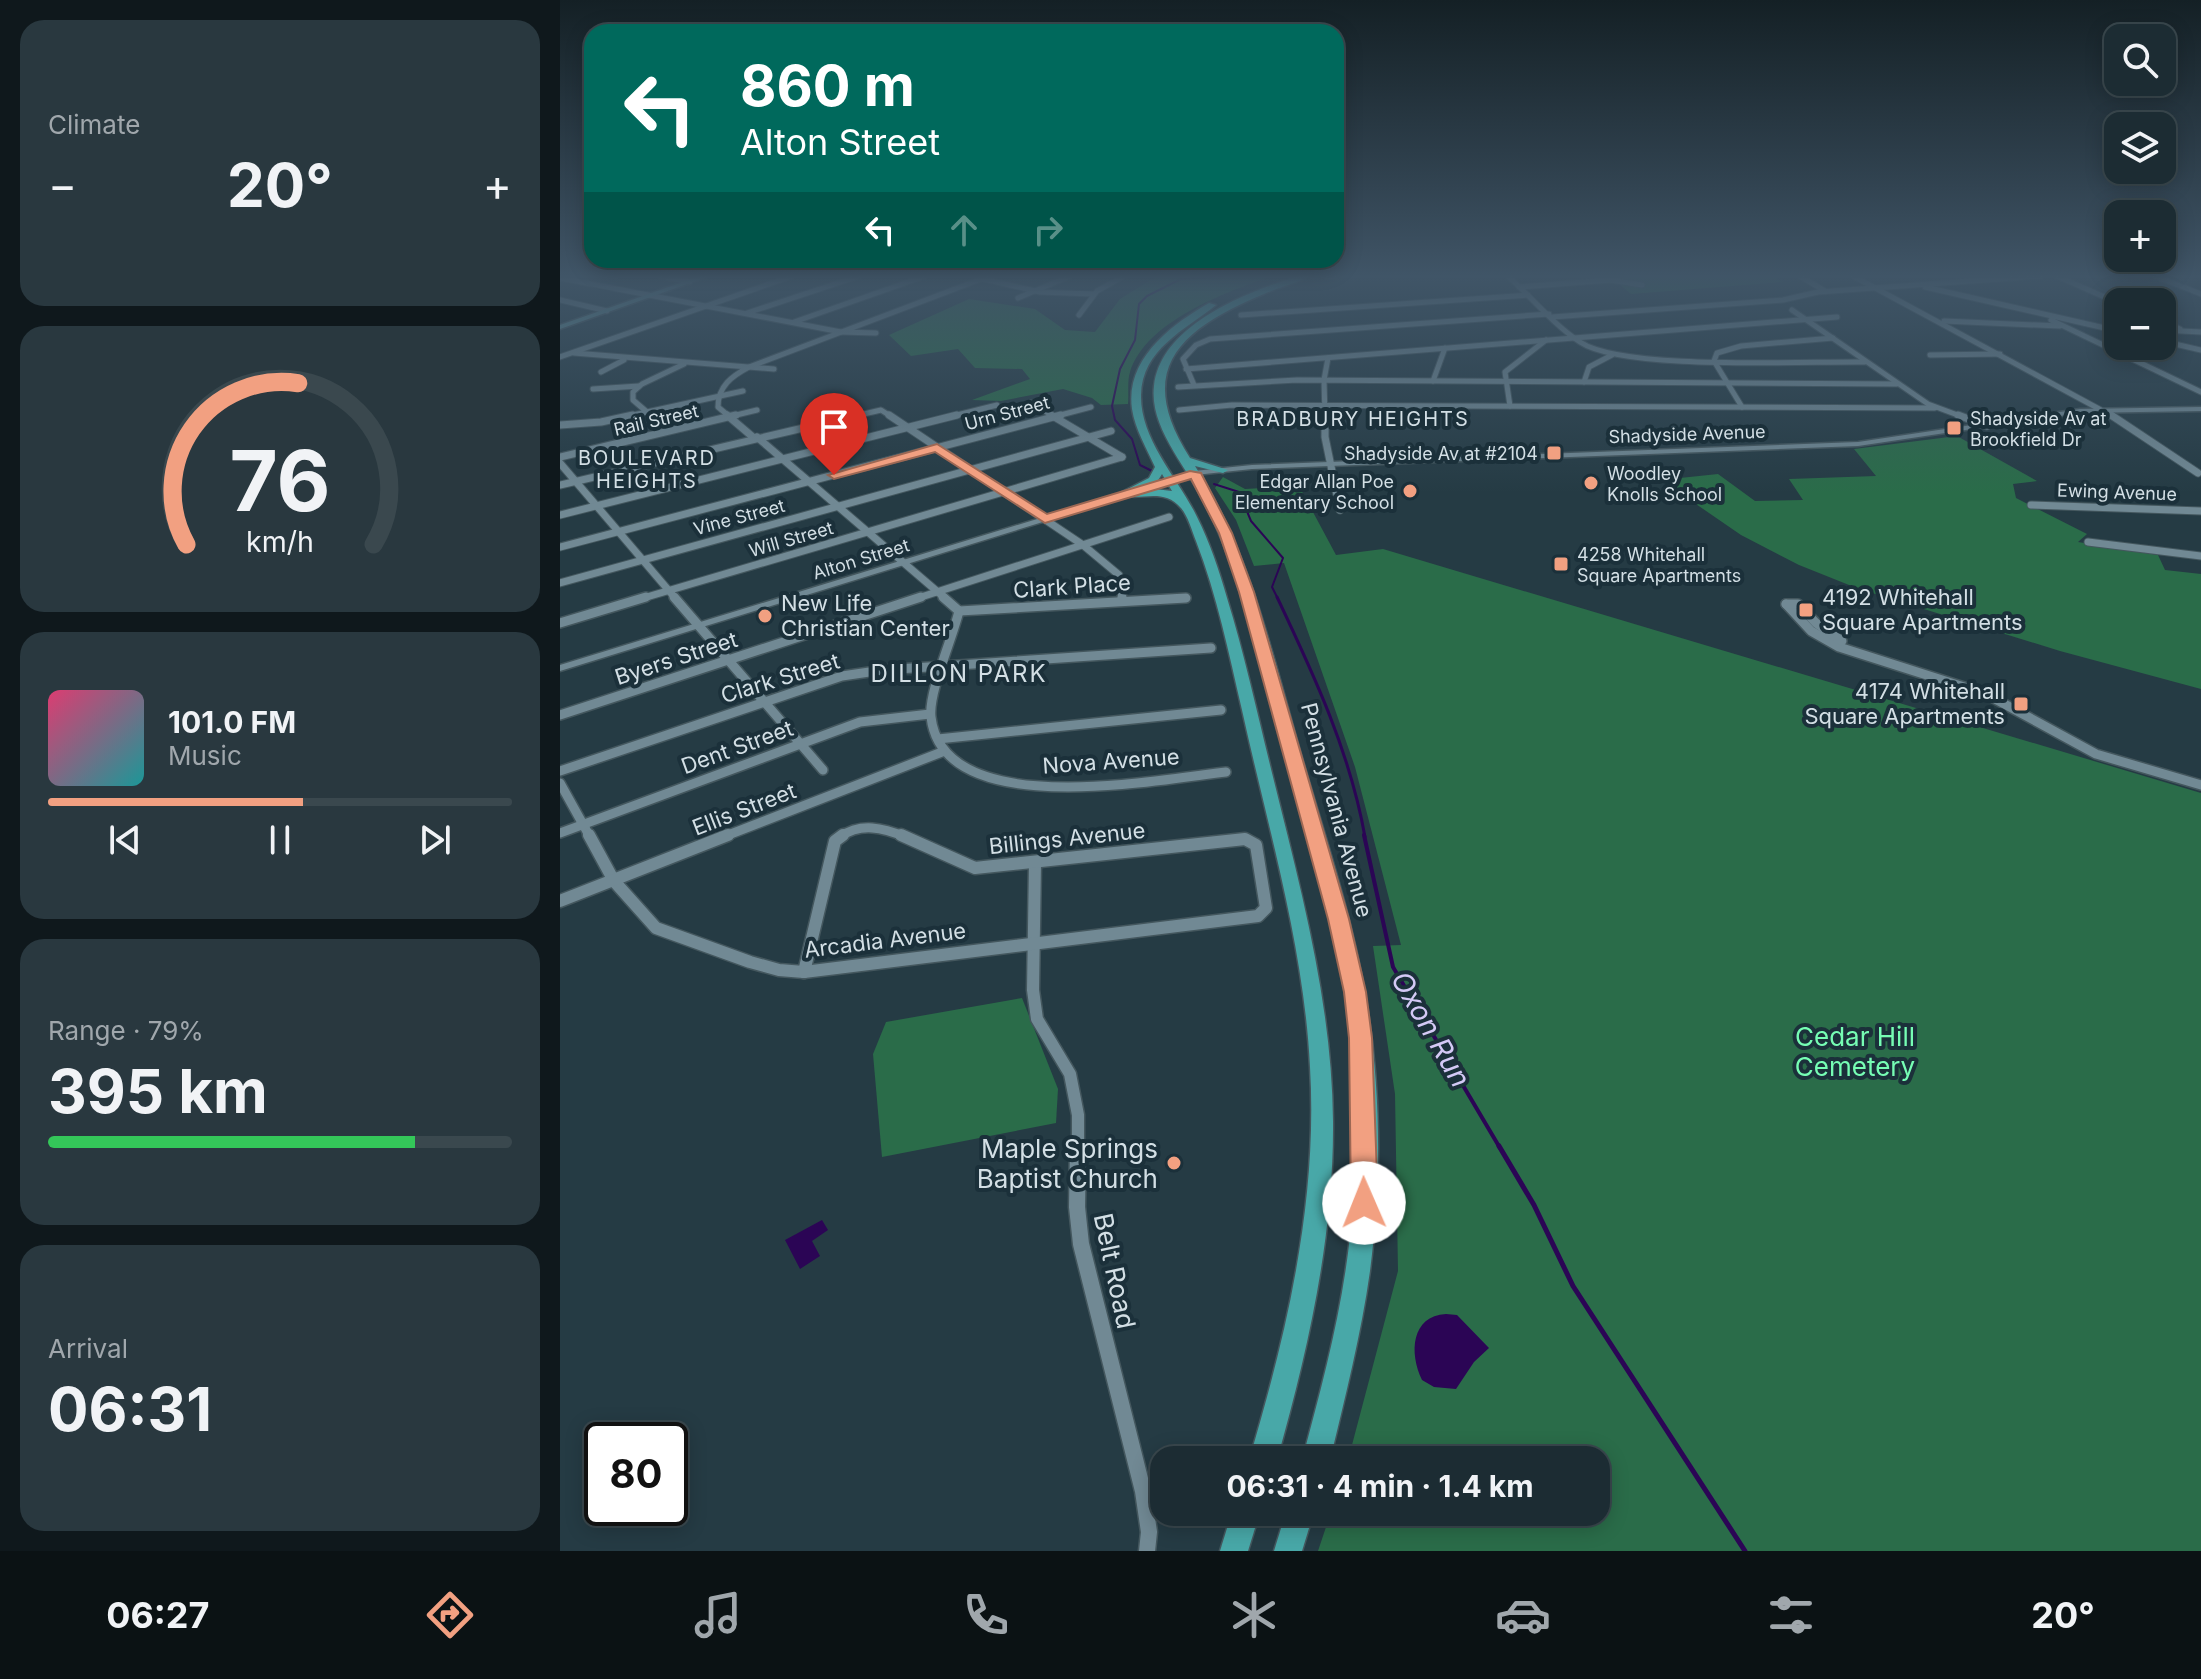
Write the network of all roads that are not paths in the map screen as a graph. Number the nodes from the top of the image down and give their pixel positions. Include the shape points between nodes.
1 (585, 348) edge
2 (799, 348) edge
3 (1156, 348) edge
4 (1177, 348) edge
5 (1192, 348) edge
6 (1441, 348) edge
7 (1445, 348) edge
8 (1535, 348) edge
9 (1592, 348) edge
10 (1731, 348) edge
11 (1847, 348) edge
12 (1989, 348) edge
13 (2109, 348) edge
14 (560, 351) edge
15 (572, 353) junction
16 (2000, 354) junction
17 (1612, 355) junction
18 (1930, 355) dead end
19 (560, 357) edge
20 (1328, 358) junction
21 (625, 359) junction
22 (1714, 361) junction
23 (1865, 362) junction
24 (686, 363) junction
25 (748, 368) junction
26 (774, 369) dead end
27 (1186, 369) junction
28 (601, 372) dead end
29 (1324, 380) junction
30 (1433, 381) junction
31 (1504, 382) junction
32 (1584, 382) junction
33 (1728, 383) junction
34 (1897, 384) junction
35 (1194, 385) junction
36 (639, 386) junction
37 (1178, 387) dead end
38 (593, 389) dead end
39 (743, 391) dead end
40 (2201, 392) edge
41 (717, 397) junction
42 (1031, 403) dead end
43 (997, 405) dead end
44 (1324, 405) junction
45 (1510, 406) junction
46 (1091, 407) dead end
47 (1742, 407) junction
48 (1935, 408) junction
49 (2102, 409) junction
50 (2201, 409) edge
51 (757, 410) dead end
52 (1179, 410) dead end
53 (647, 412) junction
54 (728, 417) junction
55 (1055, 417) junction
56 (560, 425) edge
57 (1987, 426) junction
58 (908, 427) junction
59 (1111, 431) dead end
60 (1089, 437) junction
61 (756, 438) junction
62 (1150, 441) junction
63 (937, 448) junction
64 (782, 459) junction
65 (560, 460) edge
66 (1329, 464) junction
67 (969, 470) junction
68 (1223, 470) junction
69 (2198, 473) dead end
70 (1195, 474) junction
71 (1172, 480) junction
72 (576, 481) junction
73 (809, 482) junction
74 (560, 485) edge
75 (1126, 493) junction
76 (1005, 494) junction
77 (2031, 505) dead end
78 (597, 506) junction
79 (837, 506) junction
80 (1187, 508) junction
81 (1340, 510) dead end
82 (2201, 511) edge
83 (560, 515) edge
84 (1169, 517) dead end
85 (1045, 519) junction
86 (619, 532) junction
87 (868, 533) junction
88 (2088, 542) dead end
89 (1083, 545) junction
90 (560, 547) edge
91 (2201, 556) edge
92 (643, 560) junction
93 (903, 563) junction
94 (560, 583) edge
95 (669, 591) junction
96 (937, 592) junction
97 (1186, 598) dead end
98 (1122, 601) junction
99 (959, 611) junction
100 (560, 623) edge
101 (698, 626) junction
102 (1211, 648) dead end
103 (728, 660) junction
104 (945, 666) junction
105 (560, 668) edge
106 (762, 701) junction
107 (1221, 710) dead end
108 (930, 714) junction
109 (560, 715) edge
110 (938, 739) junction
111 (800, 746) junction
112 (942, 752) junction
113 (823, 770) dead end
114 (560, 771) edge
115 (1226, 772) dead end
116 (2201, 778) edge
117 (560, 783) edge
118 (2201, 785) edge
119 (583, 824) junction
120 (560, 833) edge
121 (1035, 863) junction
122 (1262, 878) joint
123 (614, 881) junction
124 (560, 901) edge
125 (1032, 942) junction
126 (804, 972) junction
127 (1266, 1446) edge
128 (1319, 1446) edge
129 (1242, 1526) edge
130 (1296, 1526) edge
131 (1147, 1551) edge
132 (1234, 1551) edge
133 (1288, 1551) edge

1 - 15 street
2 - 25 street
3 - 62 highway via 1136,393
4 - 70 highway, Pennsylvania Avenue via 1159,384 1161,406
5 - 27 street via 1183,360
6 - 20 street
7 - 30 street
8 - 31 street via 1508,370
9 - 17 street
10 - 22 street via 1717,353
11 - 23 street
12 - 16 street
13 - 40 street
14 - 15 street
15 - 19 street
15 - 21 street
16 - 18 street
16 - 49 street
17 - 22 street
17 - 32 street via 1589,367
20 - 27 street
20 - 29 street
21 - 24 street
21 - 28 street
22 - 23 street
22 - 33 street
23 - 34 street
24 - 25 street
24 - 36 street
25 - 26 street
25 - 41 street via 729,380
27 - 35 street
29 - 30 street
29 - 35 street
29 - 44 street
30 - 31 street
31 - 32 street
31 - 45 street
32 - 33 street
33 - 34 street
33 - 47 street
34 - 48 street
35 - 37 street
36 - 38 street
36 - 53 street via 631,397
39 - 41 street
41 - 53 street
41 - 54 street via 718,409
42 - 55 street
43 - 58 street
44 - 45 street
44 - 52 street
44 - 66 street
45 - 47 street
46 - 55 street, Urn Street
47 - 48 street
48 - 57 street
49 - 50 street, Shadyside Avenue
49 - 57 street, Shadyside Avenue
49 - 69 street
51 - 54 street, Rail Street
53 - 56 street
54 - 61 street
54 - 65 street, Rail Street
55 - 60 street
55 - 63 street, Urn Street
57 - 66 street, Shadyside Avenue via 1858,444
58 - 61 street via 886,412 869,410
58 - 63 street
58 - 64 street
59 - 60 street, Vine Street
60 - 67 street, Vine Street
60 - 76 street, Will Street via 1122,457
61 - 64 street
61 - 72 street
62 - 71 highway
62 - 75 highway via 1159,472
63 - 67 street
63 - 73 street, Urn Street
64 - 73 street
64 - 78 street
65 - 72 street
66 - 68 street, Shadyside Avenue
66 - 81 street
67 - 76 street
67 - 79 street, Vine Street
68 - 70 highway
68 - 70 highway via 1211,477
70 - 71 street
70 - 128 highway, Pennsylvania Avenue via 1247,592 1338,919 1361,1038 1364,1203 1350,1308
71 - 75 street, Alton Street
71 - 80 highway
72 - 74 street
72 - 78 street
73 - 79 street
73 - 86 street, Urn Street
75 - 80 highway via 1165,493 1178,497
75 - 85 street, Alton Street
76 - 85 street
76 - 87 street, Will Street
77 - 82 street, Ewing Avenue
78 - 83 street
78 - 86 street
79 - 87 street
79 - 92 street, Vine Street
80 - 127 highway via 1214,575 1258,747 1316,1013 1319,1184 1292,1343
84 - 89 street, Byers Street
85 - 89 street
85 - 93 street, Alton Street
86 - 90 street, Urn Street
86 - 92 street
87 - 93 street
87 - 95 street, Will Street
88 - 91 street
89 - 96 street, Byers Street
89 - 98 street via 1119,575
92 - 94 street, Vine Street
92 - 95 street
93 - 96 street
93 - 101 street, Alton Street
95 - 100 street, Will Street
95 - 101 street
96 - 99 street
96 - 103 street, Byers Street
97 - 98 street, Clark Place
98 - 99 street, Clark Place
99 - 104 street
101 - 103 street
101 - 105 street, Alton Street
102 - 104 street, Clark Street
103 - 106 street
103 - 109 street, Byers Street
104 - 106 street, Clark Street via 842,676
104 - 108 street
106 - 111 street
106 - 114 street, Clark Street
107 - 110 street
108 - 110 street
108 - 111 street, Dent Street via 860,722
110 - 112 street
111 - 113 street
111 - 119 street, Dent Street
112 - 115 street, Nova Avenue via 985,778 1041,788
112 - 123 street, Ellis Street
116 - 118 street via 2085,742 1977,684 1857,648 1825,631 1798,604 1786,604 1811,631 1839,647 1986,694 2096,754
117 - 119 street, Arcadia Avenue
119 - 120 street, Dent Street
119 - 123 street, Arcadia Avenue
121 - 122 street, Billings Avenue via 1245,839 1256,845
121 - 125 street, Belt Road
121 - 126 street, Billings Avenue via 975,868 957,864 876,825 841,834
122 - 125 street, Arcadia Avenue via 1266,908 1258,916
123 - 124 street, Ellis Street
123 - 126 street, Arcadia Avenue via 664,933 779,970
125 - 126 street, Arcadia Avenue
125 - 131 street, Belt Road via 1037,1019 1070,1074 1078,1115 1081,1244 1143,1491
129 - 132 highway
130 - 133 highway

